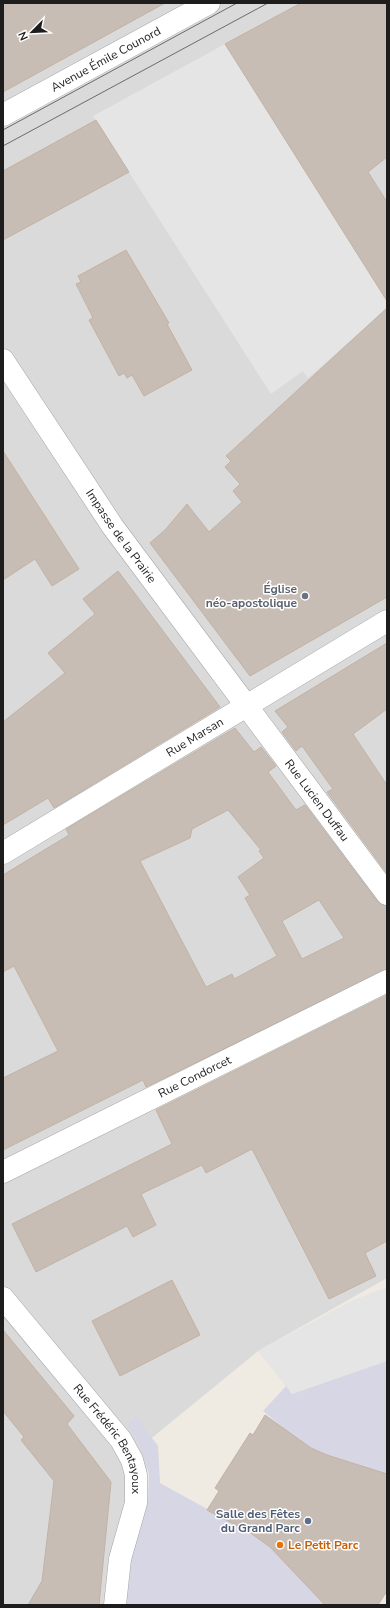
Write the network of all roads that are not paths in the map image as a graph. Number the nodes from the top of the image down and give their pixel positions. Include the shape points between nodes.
1 (209, 3) edge
2 (3, 115) edge
3 (3, 360) edge
4 (387, 621) edge
5 (246, 707) junction
6 (3, 853) edge
7 (387, 894) edge
8 (387, 980) edge
9 (3, 1172) edge
10 (3, 1298) edge
11 (115, 1605) edge

1 - 2 street, Avenue Émile Counord
3 - 5 street, Impasse de la Prairie via 113,527
4 - 5 street, Rue Marsan
5 - 6 street, Rue Marsan
5 - 7 street, Rue Lucien Duffau
8 - 9 street, Rue Condorcet
10 - 11 street, Rue Frédéric Bentayoux via 121,1440 132,1460 136,1475 136,1503 120,1559

